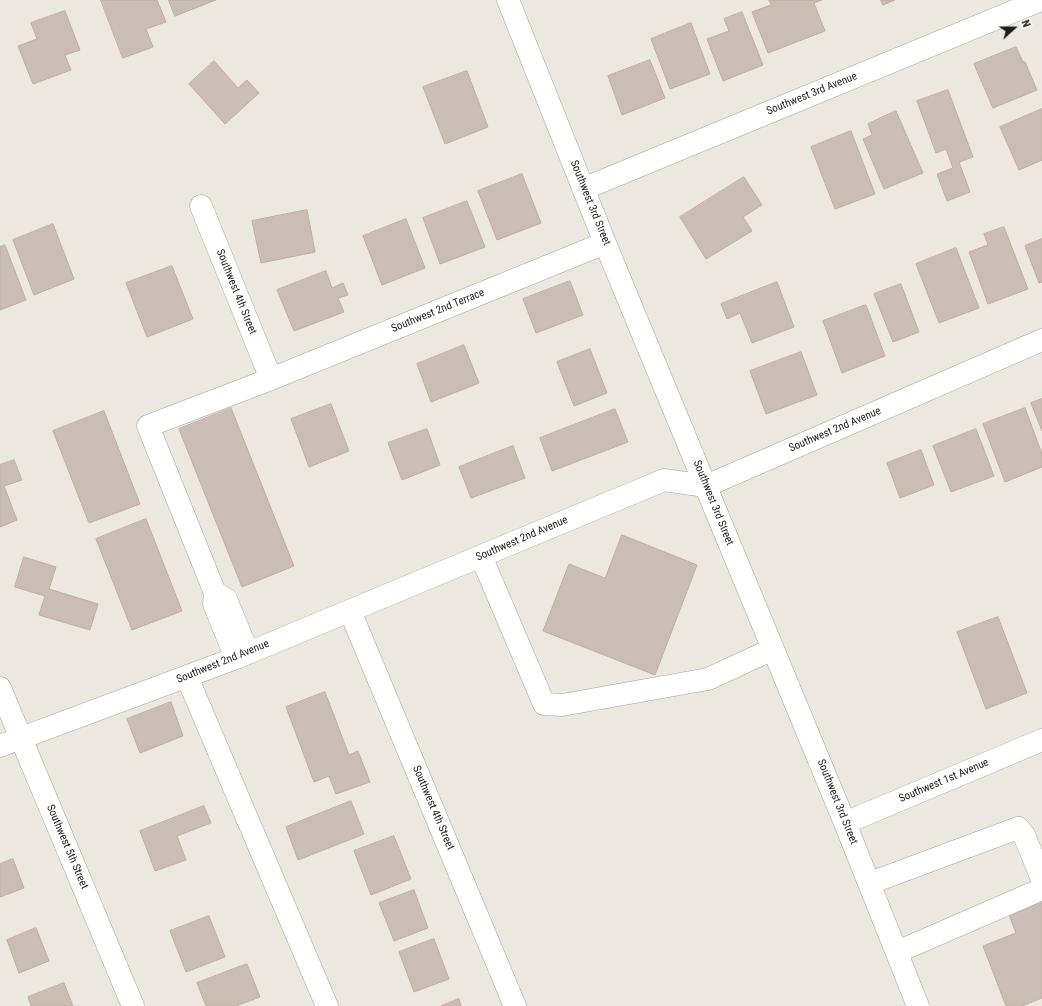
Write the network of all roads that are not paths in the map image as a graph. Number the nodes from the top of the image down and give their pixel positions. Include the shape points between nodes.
1 (508, 0) edge
2 (1041, 0) edge
3 (583, 189) junction
4 (201, 206) dead end
5 (605, 242) junction
6 (1042, 340) edge
7 (271, 379) junction
8 (706, 486) junction
9 (480, 556) junction
10 (350, 610) junction
11 (773, 649) junction
12 (242, 656) junction
13 (187, 677) junction
14 (0, 688) edge
15 (22, 737) junction
16 (1042, 740) edge
17 (0, 746) edge
18 (845, 823) junction
19 (1042, 879) edge
20 (870, 883) junction
21 (1042, 889) edge
22 (897, 952) junction
23 (134, 1006) edge
24 (327, 1006) edge
25 (515, 1006) edge
26 (918, 1006) edge

1 - 3 street, Southwest 3rd Street
2 - 3 street, Southwest 3rd Avenue
3 - 5 street, Southwest 3rd Street
4 - 7 street, Southwest 4th Street
5 - 7 street, Southwest 2nd Terrace
5 - 8 street, Southwest 3rd Street
6 - 8 street, Southwest 2nd Avenue
7 - 12 street, Southwest 2nd Terrace via 148,426 215,593 226,599
8 - 9 street, Southwest 2nd Avenue via 664,480
8 - 11 street, Southwest 3rd Street
9 - 10 street, Southwest 2nd Avenue
9 - 11 street via 544,704 562,705 708,679
10 - 12 street, Southwest 2nd Avenue
10 - 25 street, Southwest 4th Street
11 - 18 street, Southwest 3rd Street
12 - 13 street, Southwest 2nd Avenue
13 - 15 street, Southwest 2nd Avenue
13 - 24 street
14 - 15 street, Southwest 5th Street
15 - 17 street, Southwest 2nd Avenue
15 - 23 street, Southwest 5th Street
16 - 18 street, Southwest 1st Avenue
18 - 20 street, Southwest 3rd Street
19 - 20 street via 1024,835 1018,828
20 - 22 street, Southwest 3rd Street
21 - 22 street
22 - 26 street, Southwest 3rd Street

